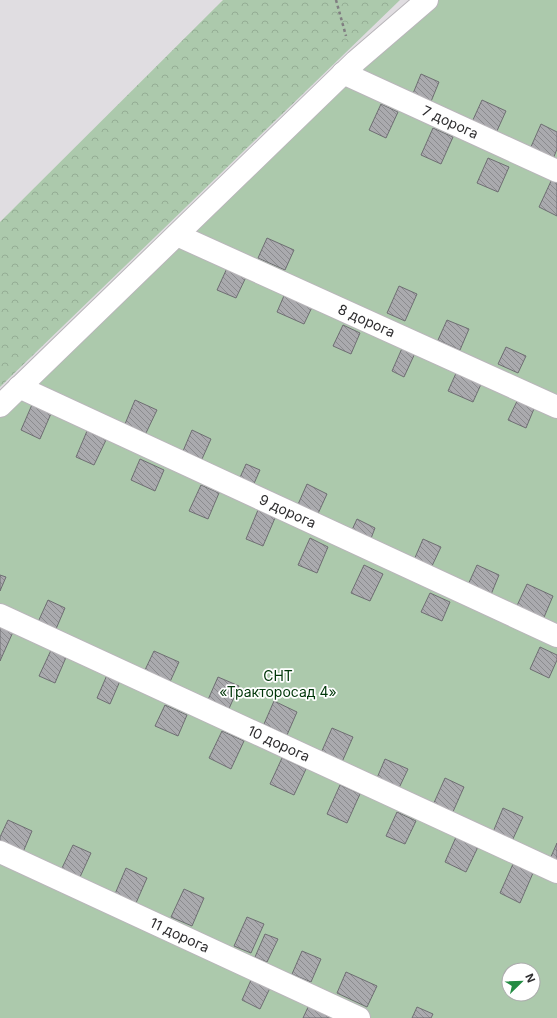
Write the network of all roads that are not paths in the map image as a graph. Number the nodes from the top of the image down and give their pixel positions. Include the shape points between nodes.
1 (428, 0) edge
2 (350, 67) junction
3 (557, 172) edge
4 (177, 234) junction
5 (19, 387) junction
6 (0, 406) edge
7 (557, 408) edge
8 (0, 615) edge
9 (557, 636) edge
10 (0, 852) edge
11 (557, 872) edge
12 (359, 1018) edge

1 - 2 street
2 - 3 street, 7 дорога
2 - 4 street
4 - 5 street
4 - 7 street, 8 дорога
5 - 6 street
5 - 9 street, 9 дорога
8 - 11 street, 10 дорога
10 - 12 street, 11 дорога

